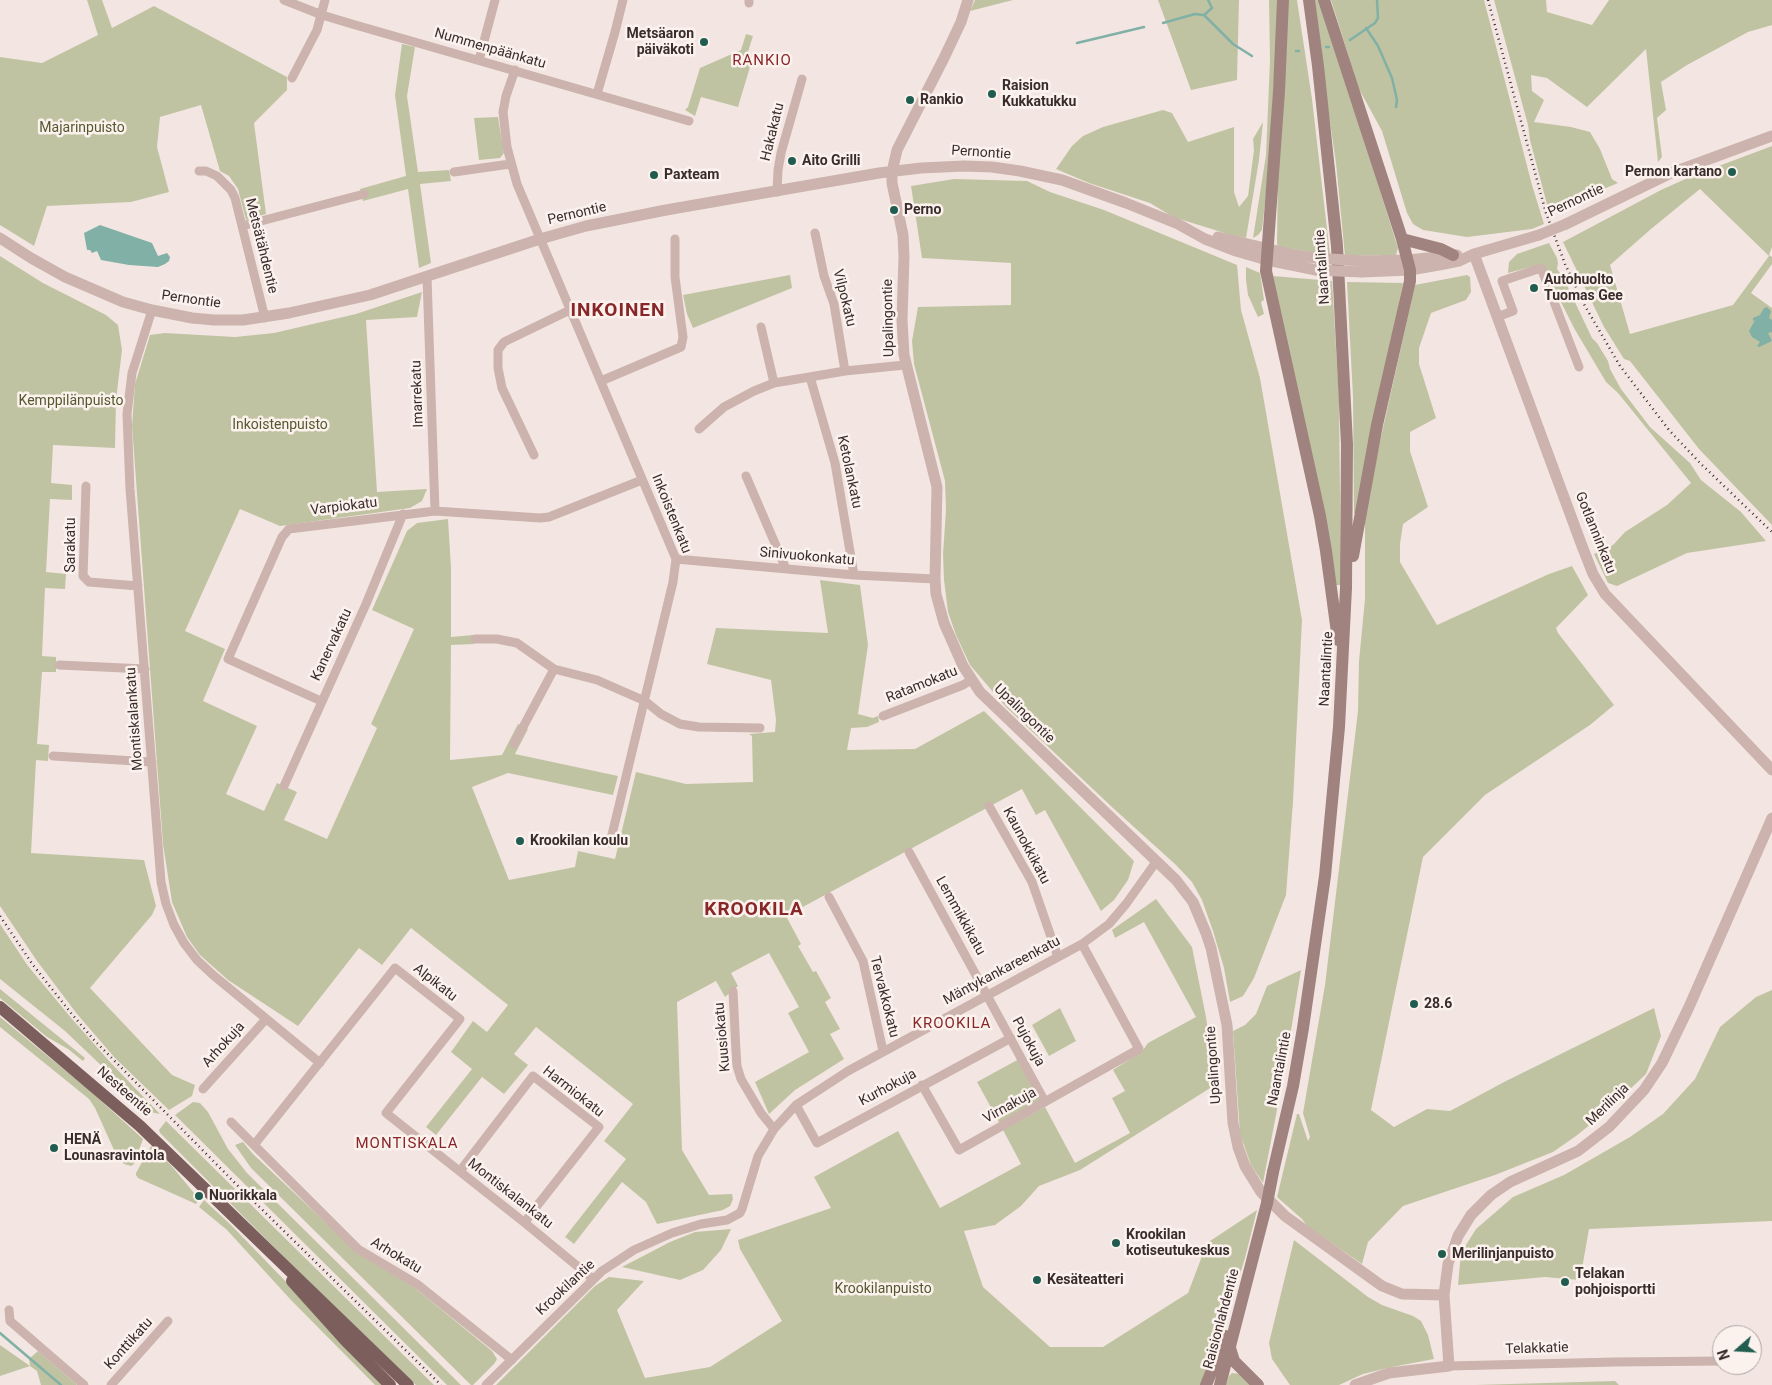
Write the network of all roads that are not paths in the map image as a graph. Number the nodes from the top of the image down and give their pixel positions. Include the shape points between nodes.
1 (284, 0) edge
2 (325, 0) edge
3 (495, 0) edge
4 (623, 0) edge
5 (968, 0) edge
6 (1283, 0) edge
7 (1302, 0) edge
8 (1309, 0) edge
9 (1324, 0) edge
10 (322, 15) junction
11 (479, 60) junction
12 (514, 70) junction
13 (292, 78) dead end
14 (802, 79) dead end
15 (597, 94) junction
16 (689, 121) dead end
17 (1325, 133) junction
18 (1772, 136) edge
19 (510, 164) junction
20 (199, 171) dead end
21 (454, 172) dead end
22 (892, 172) junction
23 (777, 192) junction
24 (364, 194) dead end
25 (242, 226) junction
26 (814, 232) dead end
27 (0, 238) edge
28 (540, 239) junction
29 (675, 239) dead end
30 (1402, 240) junction
31 (1474, 254) junction
32 (1267, 255) junction
33 (1453, 255) junction
34 (1409, 265) junction
35 (427, 277) junction
36 (152, 310) junction
37 (570, 310) junction
38 (1497, 317) junction
39 (265, 318) junction
40 (761, 326) dead end
41 (905, 365) junction
42 (1579, 367) dead end
43 (845, 371) junction
44 (810, 377) junction
45 (601, 381) junction
46 (774, 383) junction
47 (699, 429) dead end
48 (534, 455) dead end
49 (746, 476) dead end
50 (642, 480) junction
51 (86, 486) dead end
52 (435, 511) junction
53 (403, 514) junction
54 (676, 559) junction
55 (786, 569) junction
56 (854, 575) junction
57 (935, 579) junction
58 (138, 586) junction
59 (1346, 588) junction
60 (475, 639) dead end
61 (59, 665) dead end
62 (144, 669) junction
63 (554, 669) junction
64 (1342, 673) junction
65 (971, 680) junction
66 (321, 701) junction
67 (645, 701) junction
68 (883, 716) dead end
69 (760, 728) dead end
70 (514, 744) dead end
71 (53, 756) dead end
72 (152, 762) junction
73 (1772, 770) edge
74 (284, 786) dead end
75 (989, 806) dead end
76 (1772, 818) edge
77 (610, 842) dead end
78 (909, 852) dead end
79 (1156, 862) junction
80 (829, 897) dead end
81 (1082, 944) junction
82 (1058, 957) junction
83 (733, 991) dead end
84 (987, 994) junction
85 (0, 1007) edge
86 (266, 1019) junction
87 (1011, 1038) junction
88 (884, 1051) junction
89 (320, 1063) junction
90 (922, 1085) junction
91 (203, 1089) dead end
92 (1045, 1102) junction
93 (796, 1105) junction
94 (386, 1113) joint
95 (231, 1122) dead end
96 (774, 1129) junction
97 (254, 1145) junction
98 (460, 1171) junction
99 (1267, 1202) joint
100 (736, 1216) joint
101 (525, 1223) junction
102 (265, 1248) junction
103 (593, 1279) junction
104 (1247, 1285) junction
105 (1444, 1295) junction
106 (9, 1310) dead end
107 (168, 1321) dead end
108 (1230, 1348) junction
109 (512, 1360) junction
110 (1712, 1361) edge
111 (1449, 1366) junction
112 (84, 1385) edge
113 (111, 1385) edge
114 (390, 1385) edge
115 (408, 1385) edge
116 (486, 1385) edge
117 (1206, 1385) edge
118 (1220, 1385) edge
119 (1258, 1385) edge
120 (1355, 1385) edge

1 - 10 street, Nummenpäänkatu
2 - 10 street
3 - 11 street
4 - 15 street
5 - 22 street, Upalingontie via 944,58 897,150
6 - 32 main road
7 - 17 main road, Naantalintie
8 - 17 main road, Naantalintie
9 - 30 main road
10 - 11 street, Nummenpäänkatu
10 - 13 street via 312,42
11 - 12 street, Nummenpäänkatu
12 - 15 street, Nummenpäänkatu
12 - 19 street, Inkoistenkatu via 503,112
14 - 23 street, Hakakatu via 781,152
15 - 16 street, Nummenpäänkatu
17 - 59 main road, Naantalintie via 1337,246 1344,365
18 - 31 street, Pernontie, bridge via 1671,173 1539,235
19 - 21 street
19 - 28 street, Inkoistenkatu
20 - 25 street, Metsätähdentie via 216,176 231,190
22 - 23 street, Pernontie
22 - 32 street, Pernontie via 964,166 1036,174 1088,189
22 - 41 street, Upalingontie via 903,235
23 - 28 street, Pernontie via 666,210
24 - 25 street
25 - 39 street, Metsätähdentie
26 - 43 street, Vilpokatu via 834,304
27 - 36 street, Pernontie via 84,286
28 - 35 street, Pernontie
28 - 37 street, Inkoistenkatu
29 - 45 street via 681,347
30 - 33 main road
30 - 34 main road
31 - 33 street, Pernontie
31 - 34 street, Pernontie via 1449,263
31 - 38 street, Gotlanninkatu
32 - 34 street, Pernontie, bridge via 1316,264
32 - 64 main road via 1266,272 1271,299 1326,551
33 - 34 street, Pernontie
34 - 59 main road via 1410,281 1375,434
35 - 39 street, Pernontie via 354,299
35 - 52 street, Imarrekatu
36 - 39 street, Pernontie via 214,320
36 - 58 street, Montiskalankatu via 132,373 127,414
37 - 45 street, Inkoistenkatu
37 - 48 street via 504,342 498,350 502,388
38 - 42 street via 1513,311 1502,281 1541,268
38 - 73 street, Gotlanninkatu via 1582,546 1605,594
40 - 46 street
41 - 43 street
41 - 57 street, Upalingontie via 937,487
43 - 44 street
44 - 46 street
44 - 56 street, Ketolankatu via 835,463
45 - 50 street, Inkoistenkatu
46 - 47 street via 724,407
49 - 55 street
50 - 52 street, Varpiokatu via 549,518
50 - 54 street, Inkoistenkatu
51 - 58 street, Sarakatu via 83,576 89,582
52 - 53 street, Varpiokatu
53 - 66 street, Kanervakatu
53 - 66 street, Varpiokatu via 289,529 282,537 228,659
54 - 55 street, Sinivuokonkatu
54 - 67 street, Inkoistenkatu
55 - 56 street, Sinivuokonkatu
56 - 57 street, Sinivuokonkatu
57 - 65 street, Upalingontie via 944,623
58 - 62 street, Montiskalankatu
59 - 64 main road, Naantalintie
60 - 63 street via 516,643
61 - 62 street
62 - 72 street, Montiskalankatu
63 - 67 street via 597,680
63 - 70 street
64 - 99 main road, Naantalintie, bridge via 1320,910 1294,1076
65 - 68 street, Ratamokatu
65 - 79 street, Upalingontie via 997,710
66 - 74 street, Kanervakatu
67 - 69 street via 680,724
67 - 77 street, Inkoistenkatu
71 - 72 street
72 - 86 street, Montiskalankatu via 161,882 174,924 197,960
75 - 82 street, Kaunokkikatu via 1032,882
76 - 105 street, Merilinja via 1662,1063 1648,1085 1622,1115 1594,1139 1510,1182 1480,1205 1454,1246
78 - 84 street, Lemmikkikatu
79 - 81 street, Mäntykankareenkatu via 1109,924
79 - 105 street, Upalingontie via 1187,893 1209,941 1227,1025 1235,1135 1240,1156 1261,1192 1285,1216 1382,1286 1407,1294
80 - 88 street, Tervakkokatu via 863,962
81 - 82 street, Mäntykankareenkatu
81 - 92 street, Virnakuja via 1140,1049
82 - 84 street, Mäntykankareenkatu
83 - 96 street, Kuusiokatu via 737,1066 741,1079
84 - 87 street, Pujokuja
84 - 88 street, Mäntykankareenkatu
85 - 102 main road, Nesteentie via 140,1126
86 - 89 street, Montiskalankatu
86 - 91 street, Arhokuja
87 - 90 street, Kurhokuja
87 - 92 street, Pujokuja
88 - 93 street, Mäntykankareenkatu
89 - 94 street, Alpikatu via 394,968 460,1019
89 - 97 street
90 - 92 street, Virnakuja via 959,1150
90 - 93 street, Kurhokuja via 817,1143
93 - 96 street, Mäntykankareenkatu
94 - 98 street, Montiskalankatu
95 - 97 street, Arhokatu
96 - 100 street, Mäntykankareenkatu via 758,1156 742,1209
97 - 109 street, Arhokatu via 358,1249 417,1284
98 - 101 street, Montiskalankatu
98 - 101 street, Harmiokatu via 533,1076 599,1127
99 - 104 main road, Raisionlahdentie
100 - 103 street, Krookilantie via 672,1233 634,1250
101 - 103 street, Montiskalankatu
102 - 114 main road, Nesteentie via 309,1301
102 - 115 main road, Nesteentie
103 - 109 street, Krookilantie
104 - 108 main road, Raisionlahdentie
104 - 117 main road
105 - 111 street, Merilinja
106 - 112 street via 10,1321
107 - 113 street, Konttikatu
108 - 118 main road, Raisionlahdentie
108 - 119 main road via 1241,1370
109 - 116 street, Krookilantie
110 - 111 street, Telakkatie
111 - 120 street, Telakkatie via 1389,1373

